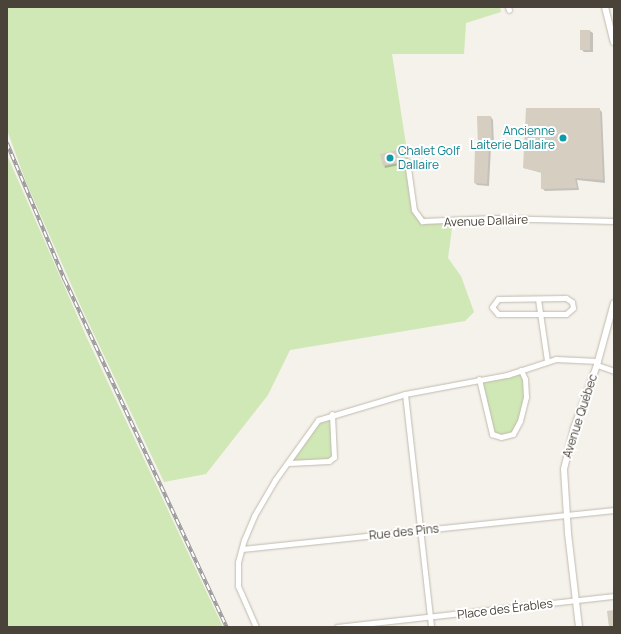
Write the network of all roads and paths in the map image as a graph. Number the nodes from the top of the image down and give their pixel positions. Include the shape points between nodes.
1 (607, 7) edge
2 (614, 42) edge
3 (407, 161) dead end
4 (614, 221) edge
5 (538, 299) junction
6 (614, 303) edge
7 (540, 314) junction
8 (547, 361) junction
9 (598, 363) junction
10 (522, 370) junction
11 (614, 371) edge
12 (480, 379) junction
13 (405, 394) junction
14 (332, 414) junction
15 (289, 463) junction
16 (614, 510) edge
17 (566, 516) junction
18 (421, 531) junction
19 (242, 549) junction
20 (614, 596) edge
21 (577, 601) junction
22 (430, 618) junction
23 (256, 627) edge
24 (337, 627) edge
25 (431, 627) edge
26 (579, 627) edge

1 - 2 street
3 - 4 street, Avenue Dallaire via 414,210 422,221 494,218
5 - 7 street
5 - 7 street via 566,298 573,306 568,313
5 - 7 street via 498,299 492,307 498,314
6 - 9 street, Avenue Québec
7 - 8 street
8 - 9 street via 564,358
8 - 10 street
9 - 11 street
9 - 17 street, Avenue Québec via 574,428 564,468
10 - 12 street
10 - 12 street via 526,397 520,421 513,434 501,437 492,434
12 - 13 street
13 - 14 street
13 - 18 street
14 - 15 street via 312,426
14 - 15 street via 334,457 329,461
15 - 19 street via 254,516
16 - 17 street, Rue des Pins
17 - 18 street, Rue des Pins
17 - 21 street, Avenue Québec
18 - 19 street, Rue des Pins
18 - 22 street
19 - 23 street via 238,562 238,586
20 - 21 street, Place des Érables
21 - 22 street, Place des Érables
21 - 26 street, Avenue Québec
22 - 24 street, Place des Érables
22 - 25 street

